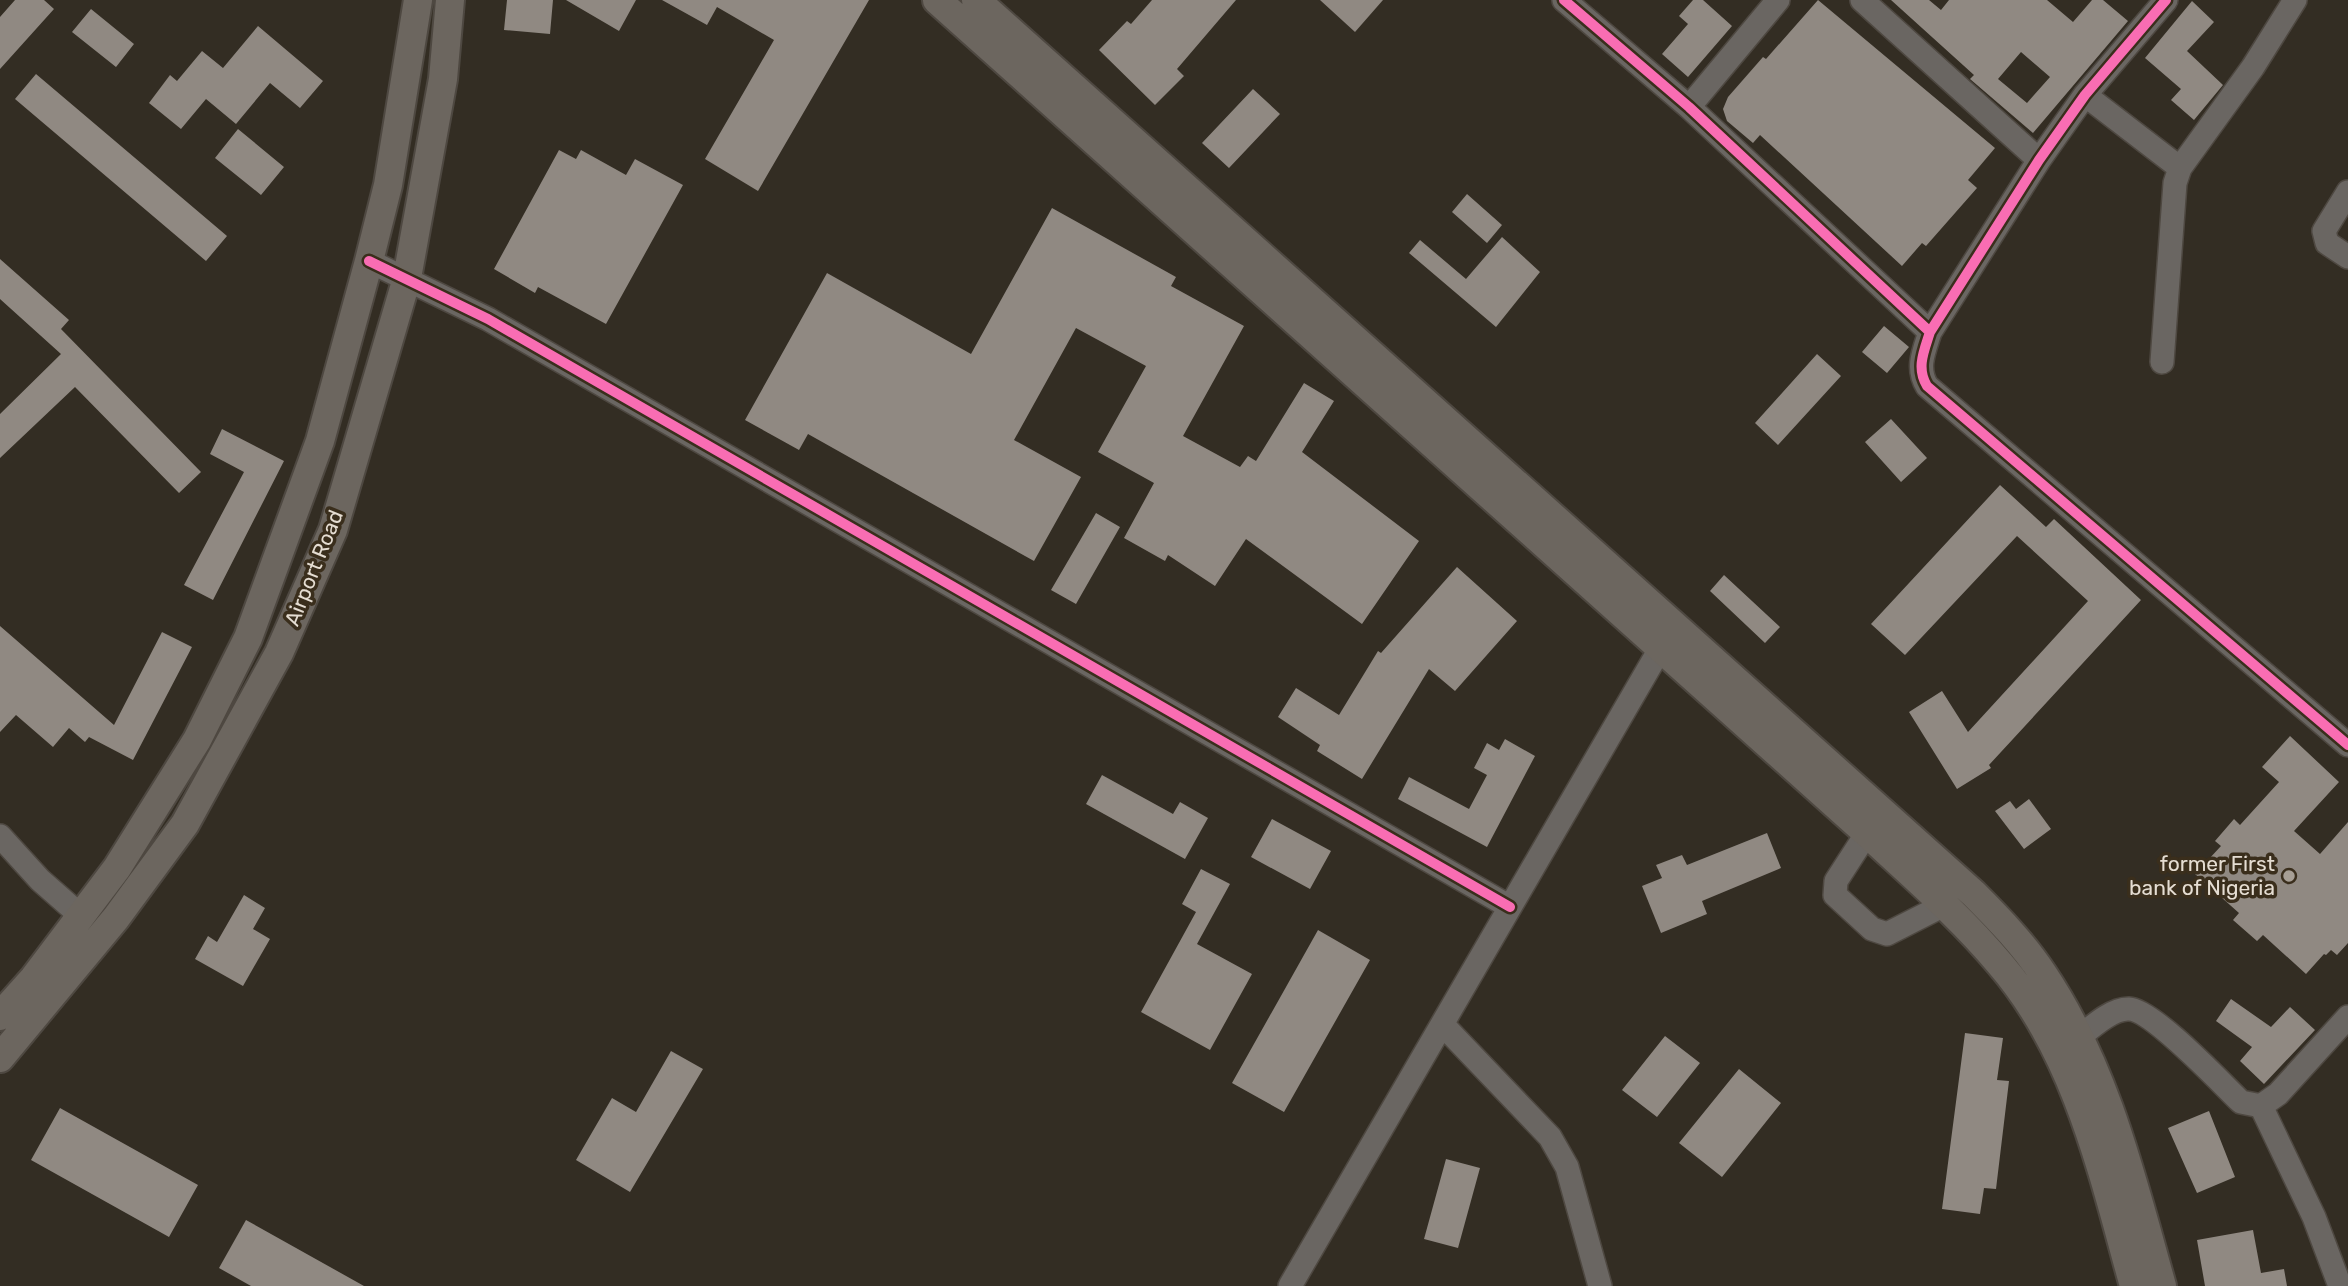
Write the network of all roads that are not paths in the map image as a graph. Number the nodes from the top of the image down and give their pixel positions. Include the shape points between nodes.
1 (418, 0) edge
2 (450, 0) edge
3 (937, 0) edge
4 (976, 0) edge
5 (1564, 0) edge
6 (1778, 0) edge
7 (1862, 0) edge
8 (2295, 0) edge
9 (2155, 4) edge
10 (2085, 95) junction
11 (1689, 107) junction
12 (2039, 160) junction
13 (2180, 168) junction
14 (2348, 192) edge
15 (2348, 257) edge
16 (369, 261) junction
17 (407, 278) junction
18 (1930, 332) junction
19 (2162, 362) dead end
20 (248, 638) junction
21 (1660, 649) junction
22 (279, 653) junction
23 (2348, 745) edge
24 (1867, 833) junction
25 (0, 836) edge
26 (1944, 905) junction
27 (1510, 907) junction
28 (81, 916) junction
29 (0, 1016) edge
30 (2348, 1017) edge
31 (1443, 1025) junction
32 (2068, 1046) junction
33 (0, 1059) edge
34 (2261, 1107) junction
35 (1290, 1286) edge
36 (1600, 1286) edge
37 (2134, 1286) edge
38 (2162, 1286) edge
39 (2340, 1286) edge

1 - 16 main road, Airport Road via 388,185
2 - 17 main road, Airport Road via 443,79
3 - 21 main road
4 - 32 main road via 1974,894 2043,974
5 - 11 street
6 - 11 street
7 - 12 street
8 - 13 street
9 - 10 street
10 - 12 street
10 - 13 street
11 - 18 street
12 - 18 street
13 - 19 street via 2175,183
14 - 15 street via 2324,231 2327,243
16 - 17 street
16 - 20 main road, Airport Road via 320,441
17 - 22 main road, Airport Road via 333,530
17 - 27 street via 500,326
18 - 23 street via 1921,363 1927,386
20 - 22 main road
20 - 28 main road, Airport Road via 190,751 117,868
21 - 24 main road
21 - 27 street
22 - 33 main road, Airport Road via 185,824 116,918
24 - 26 main road
24 - 26 street via 1834,887 1844,904 1872,929 1886,934
25 - 28 street
26 - 32 main road via 2001,964 2032,1008
27 - 31 street
28 - 29 main road, Airport Road
30 - 34 street
31 - 35 street
31 - 36 street via 1550,1137 1567,1167
32 - 34 street via 2113,1013 2140,1012 2151,1016 2241,1102
32 - 37 main road
32 - 38 main road via 2108,1103
34 - 39 street via 2314,1217

